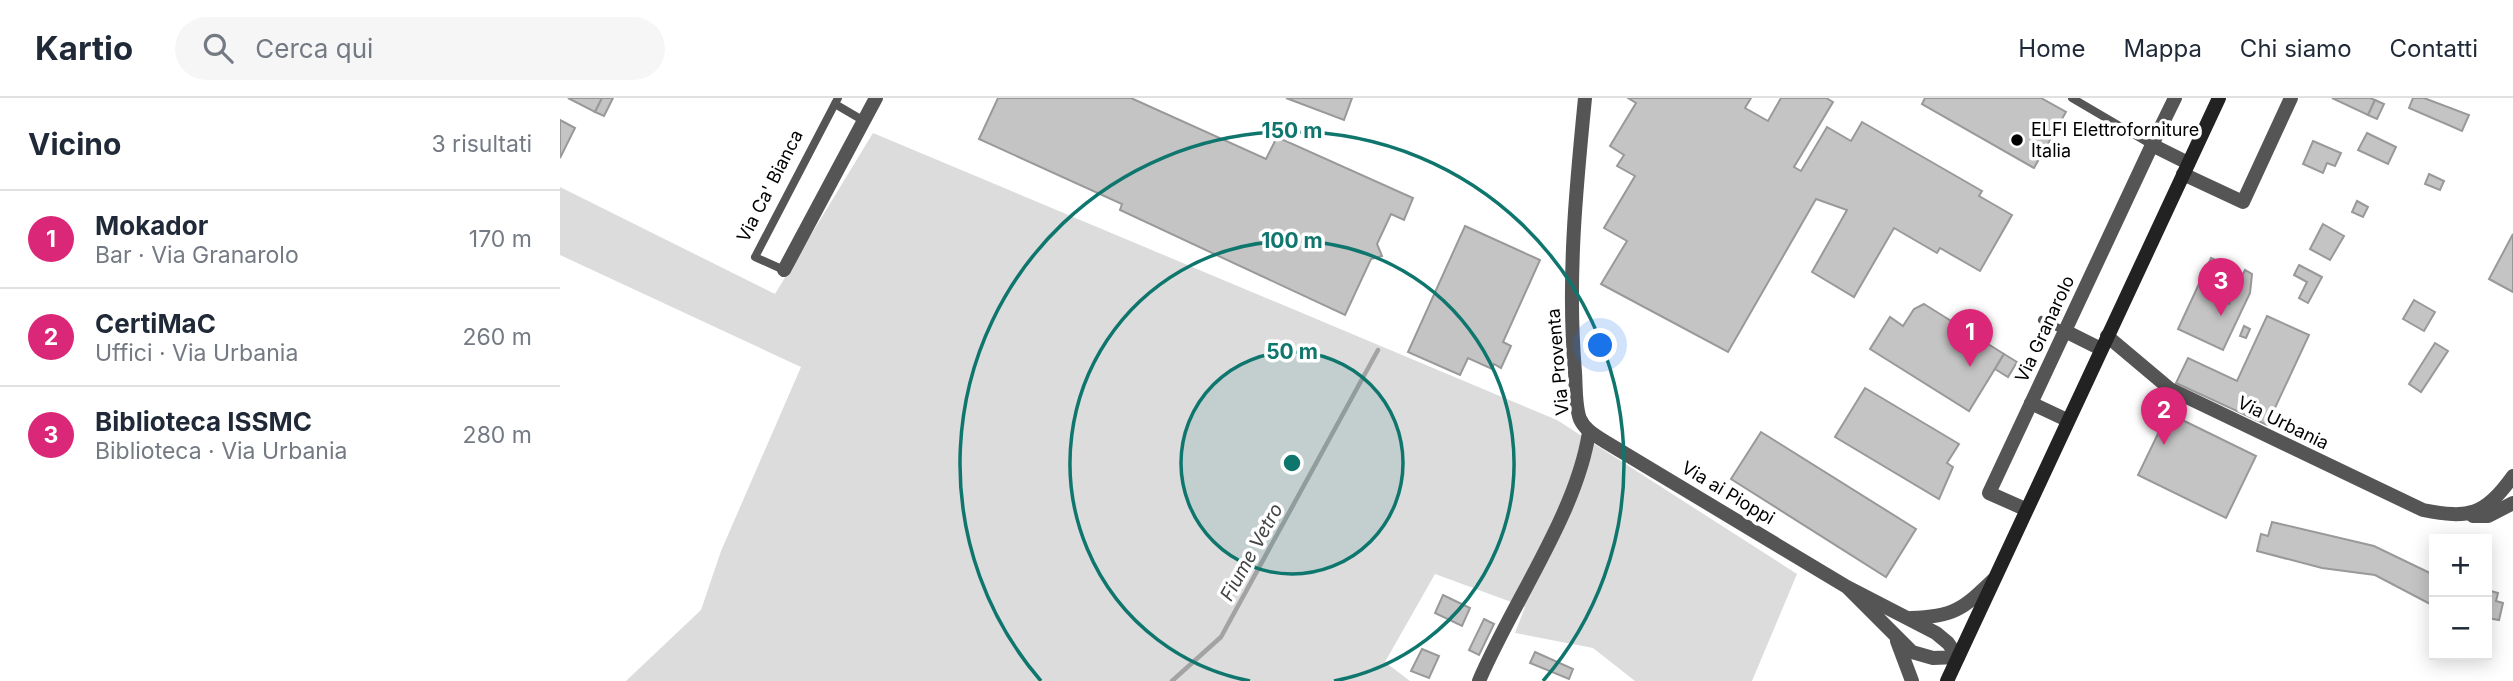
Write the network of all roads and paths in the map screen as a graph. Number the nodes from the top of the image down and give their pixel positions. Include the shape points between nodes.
1 (876, 98) edge
2 (1585, 98) edge
3 (2072, 98) edge
4 (2175, 98) edge
5 (2219, 98) edge
6 (2291, 98) edge
7 (836, 101) edge
8 (864, 121) junction
9 (2152, 145) junction
10 (2185, 169) junction
11 (784, 270) joint
12 (2042, 320) dead end
13 (2065, 331) junction
14 (2104, 342) junction
15 (2031, 403) junction
16 (2067, 421) junction
17 (1589, 432) junction
18 (2513, 476) edge
19 (2513, 503) edge
20 (2025, 509) junction
21 (2458, 517) junction
22 (1994, 580) junction
23 (1847, 587) junction
24 (1909, 618) junction
25 (1893, 633) junction
26 (1958, 657) junction
27 (1479, 681) edge
28 (1912, 681) edge
29 (1947, 681) edge

1 - 8 street, Via Ca' Bianca
2 - 17 street, Via Proventa via 1572,313 1580,419
3 - 9 lane
4 - 9 street, Via Granarolo
5 - 10 main road
6 - 10 street via 2243,202
7 - 8 lane, Via Ca' Bianca
7 - 11 lane, Via Ca' Bianca via 755,257
8 - 11 street, Via Ca' Bianca
9 - 10 street
9 - 13 street, Via Granarolo
10 - 14 main road
12 - 13 lane
13 - 14 street, Via Urbania
13 - 15 street, Via Granarolo
14 - 16 main road
14 - 21 street, Via Urbania via 2129,355 2170,389 2423,510
15 - 16 street
15 - 20 street, Via Granarolo via 1989,493
16 - 20 main road
17 - 23 street, Via ai Pioppi
17 - 27 street, Via Proventa via 1573,491
18 - 21 street via 2485,507
19 - 21 street, Via Urbania via 2488,516
20 - 22 main road
22 - 24 street via 1955,613
22 - 26 main road
23 - 24 street, Via ai Pioppi
23 - 25 street, Via ai Pioppi
24 - 26 street, Via ai Pioppi via 1948,643
25 - 26 street, Via ai Pioppi via 1920,656
25 - 28 street, Via ai Pioppi
26 - 29 main road

